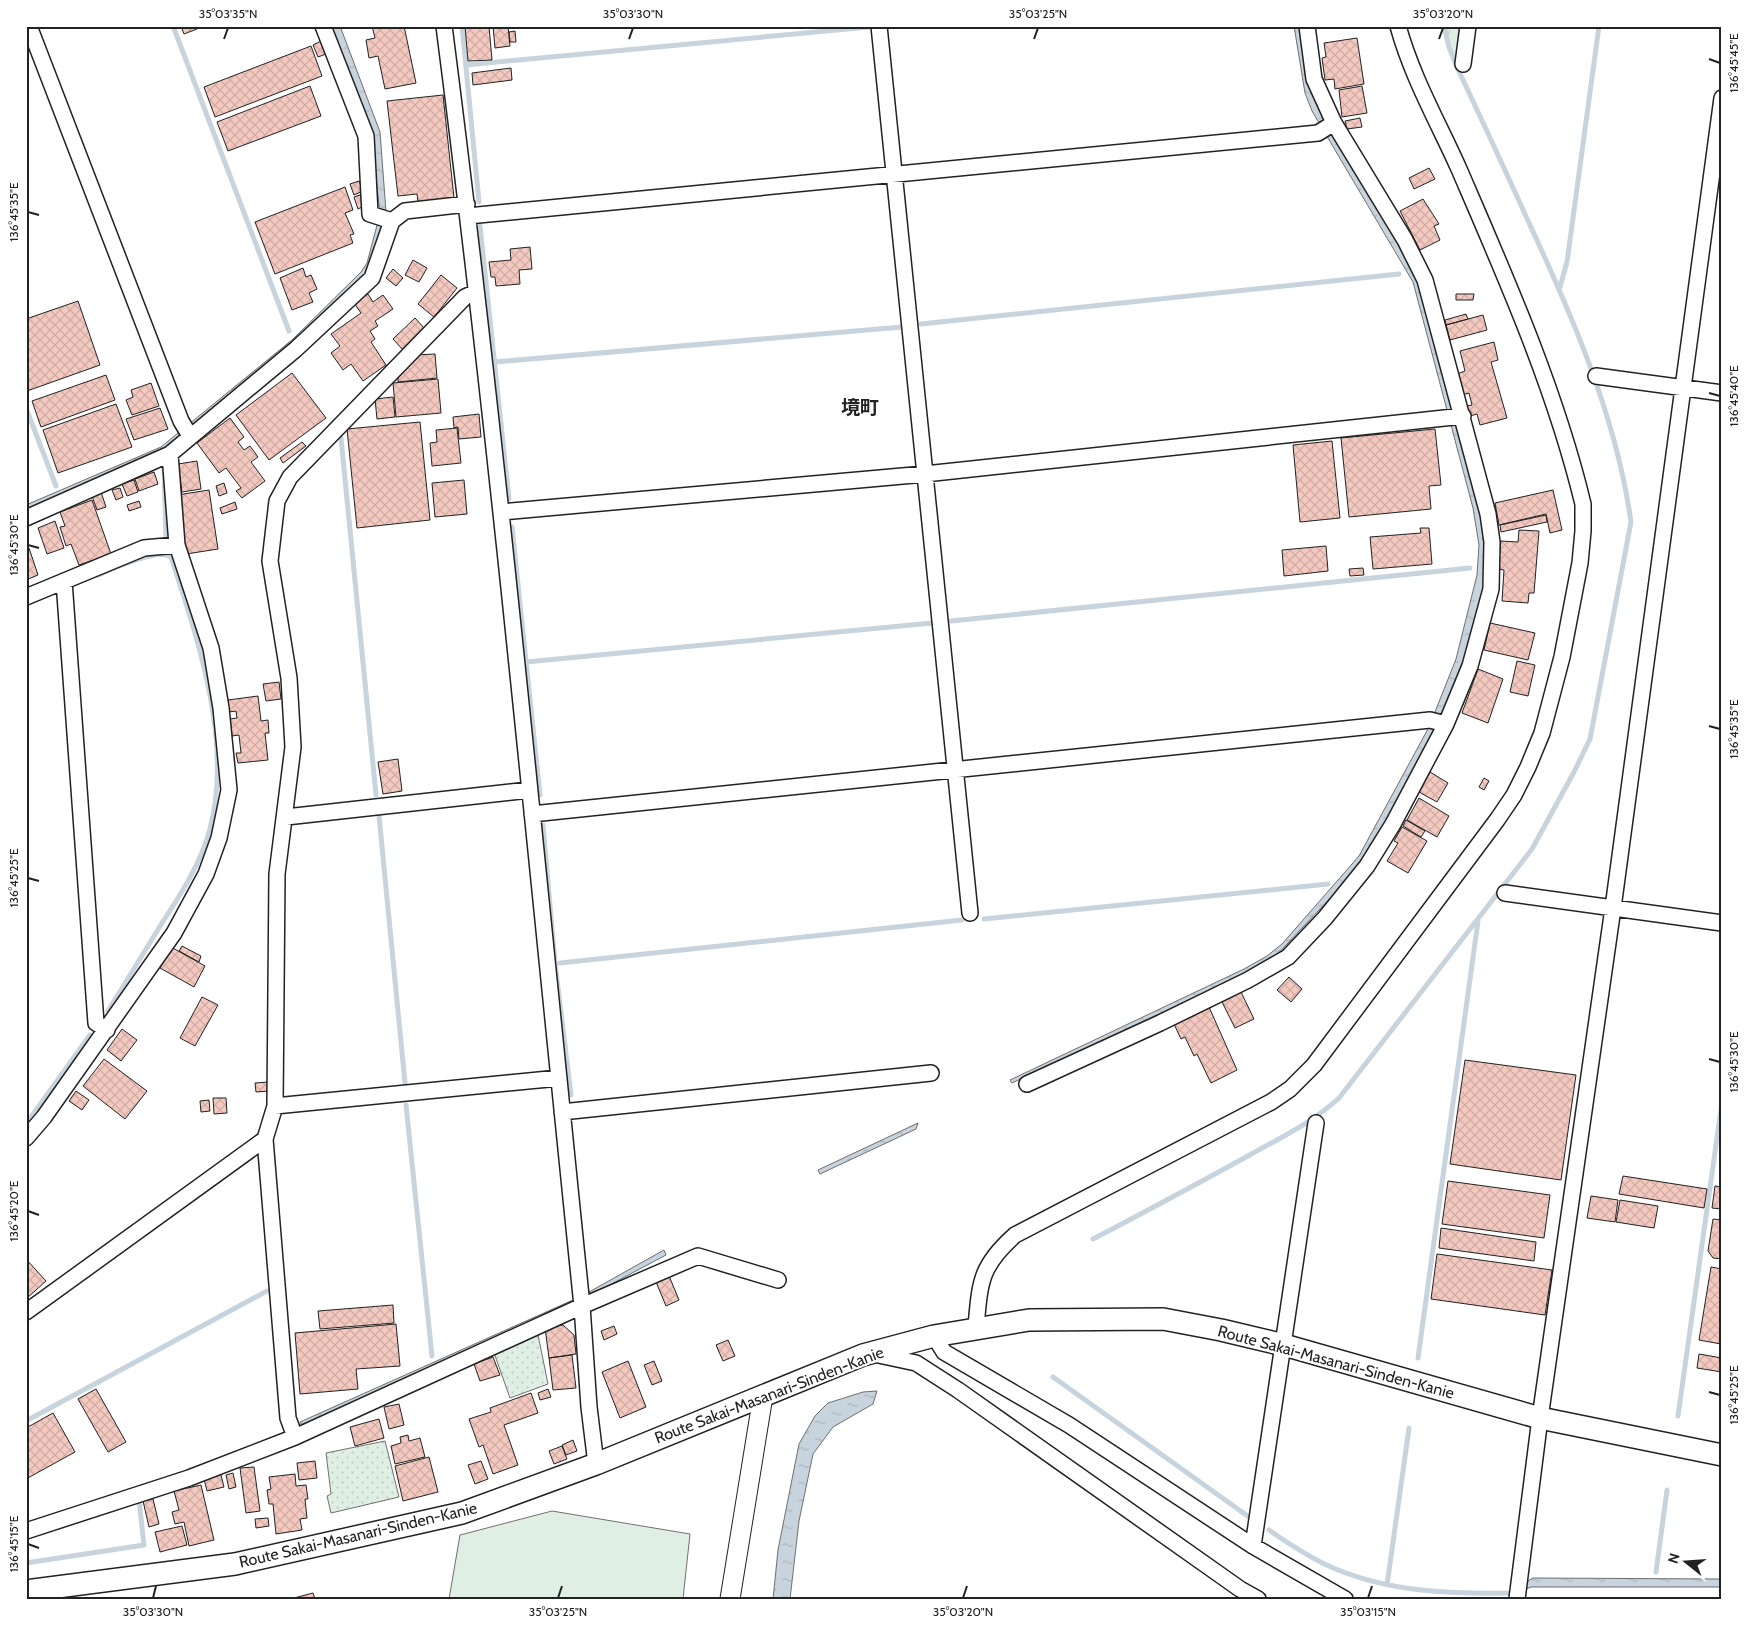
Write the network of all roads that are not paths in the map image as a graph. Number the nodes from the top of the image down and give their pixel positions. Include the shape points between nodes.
1 (29, 26) edge
2 (323, 26) edge
3 (444, 26) edge
4 (878, 26) edge
5 (1307, 26) edge
6 (1398, 26) edge
7 (1468, 26) edge
8 (1463, 64) dead end
9 (1722, 98) edge
10 (1328, 127) junction
11 (894, 176) junction
12 (467, 210) junction
13 (384, 219) junction
14 (476, 292) junction
15 (1596, 376) dead end
16 (1682, 388) junction
17 (1722, 393) edge
18 (1456, 417) junction
19 (187, 430) junction
20 (170, 454) junction
21 (925, 474) junction
22 (501, 512) junction
23 (26, 518) edge
24 (177, 545) junction
25 (64, 582) junction
26 (26, 597) edge
27 (1439, 722) junction
28 (956, 770) junction
29 (529, 790) junction
30 (532, 814) junction
31 (286, 816) junction
32 (1505, 893) dead end
33 (1614, 908) junction
34 (970, 913) dead end
35 (1722, 923) edge
36 (107, 1030) junction
37 (932, 1073) dead end
38 (558, 1078) junction
39 (1027, 1084) dead end
40 (275, 1106) junction
41 (562, 1112) junction
42 (1316, 1124) dead end
43 (26, 1138) edge
44 (265, 1139) junction
45 (778, 1280) dead end
46 (582, 1306) junction
47 (26, 1312) edge
48 (976, 1327) junction
49 (934, 1336) junction
50 (1284, 1344) junction
51 (871, 1353) junction
52 (763, 1396) junction
53 (1540, 1418) junction
54 (295, 1436) junction
55 (1722, 1455) edge
56 (596, 1464) junction
57 (26, 1531) edge
58 (1253, 1546) junction
59 (26, 1591) edge
60 (1518, 1598) edge
61 (730, 1599) edge
62 (1258, 1599) edge
63 (1345, 1599) edge

1 - 19 street
2 - 13 street via 366,136 370,214
3 - 12 street
4 - 11 street
5 - 10 street via 1314,79
6 - 48 street via 1416,78 1531,339 1583,504 1580,563 1562,657 1542,733 1514,795 1314,1066 1290,1089 1270,1102 1015,1234 996,1252 984,1272
7 - 8 street
9 - 16 street
10 - 11 street
10 - 18 street via 1405,240 1425,280
11 - 12 street
11 - 21 street
12 - 13 street via 405,211
12 - 14 street
13 - 19 street via 372,278 296,349
14 - 22 street
14 - 31 street via 465,297 290,477 277,502 270,561 289,678 293,747
15 - 16 street
16 - 17 street
16 - 33 street
18 - 21 street
18 - 27 street via 1488,514 1492,542 1491,589 1470,666
19 - 20 street
20 - 23 street
20 - 24 street
21 - 22 street
21 - 28 street
22 - 29 street
24 - 25 street via 144,548
24 - 36 street via 211,648 229,790 219,838 206,874 174,933
25 - 26 street
25 - 36 street via 96,1023
27 - 28 street
27 - 39 street via 1393,824 1368,866 1288,957 1169,1019
28 - 30 street
28 - 34 street
29 - 30 street
29 - 31 street
30 - 38 street
31 - 40 street via 277,874
32 - 33 street
33 - 35 street
33 - 53 street
36 - 43 street
37 - 41 street
38 - 40 street
38 - 41 street
40 - 44 street
41 - 46 street
42 - 50 street
44 - 47 street
44 - 54 street via 288,1418
45 - 46 street via 698,1256
46 - 54 street
46 - 56 street
48 - 49 main road, Route Sakai-Masanari-Sinden-Kanie
48 - 50 main road, Route Sakai-Masanari-Sinden-Kanie via 1029,1320 1163,1319
49 - 51 main road, Route Sakai-Masanari-Sinden-Kanie
49 - 58 street via 944,1352 1069,1425
50 - 53 main road, Route Sakai-Masanari-Sinden-Kanie
50 - 58 street
51 - 52 main road, Route Sakai-Masanari-Sinden-Kanie
51 - 62 street via 916,1363
52 - 56 main road, Route Sakai-Masanari-Sinden-Kanie
52 - 61 street
53 - 55 main road, Route Sakai-Masanari-Sinden-Kanie
53 - 60 street
54 - 57 street via 189,1478
56 - 59 main road, Route Sakai-Masanari-Sinden-Kanie via 462,1513 236,1564
58 - 63 street

